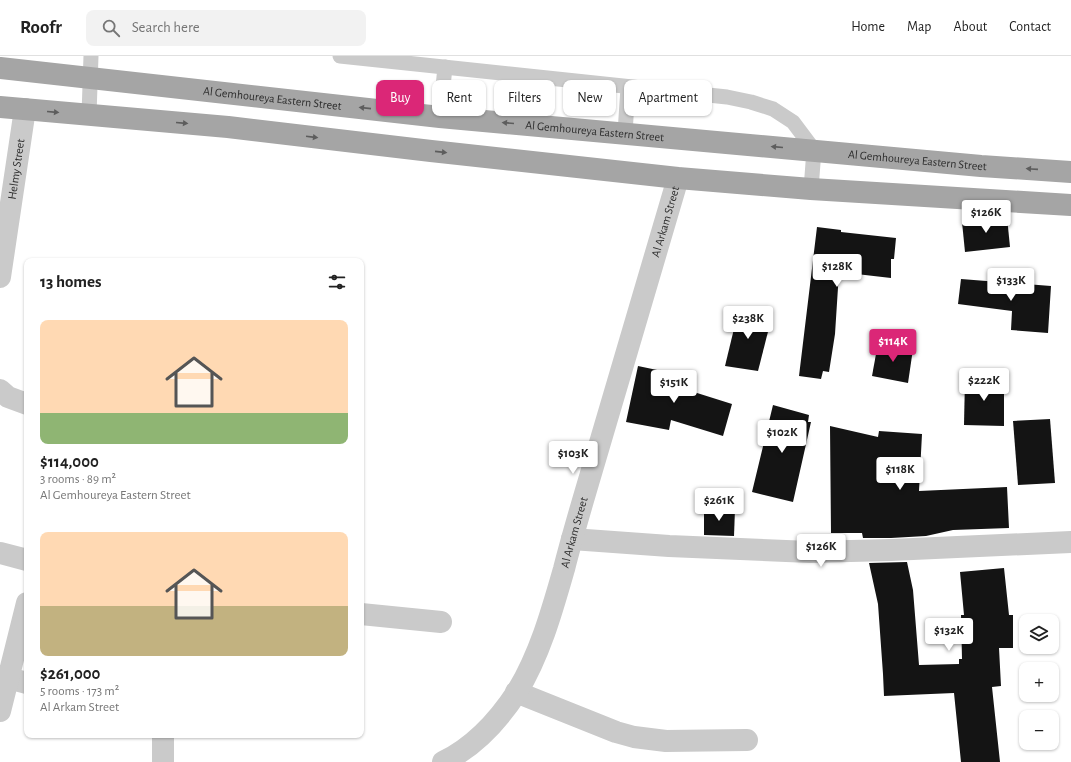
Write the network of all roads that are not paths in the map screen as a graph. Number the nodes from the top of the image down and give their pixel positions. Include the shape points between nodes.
1 (91, 56) edge
2 (340, 56) edge
3 (445, 67) junction
4 (0, 68) edge
5 (90, 78) junction
6 (624, 87) edge
7 (712, 95) edge
8 (0, 107) edge
9 (25, 109) junction
10 (89, 115) junction
11 (626, 116) edge
12 (440, 117) junction
13 (625, 133) junction
14 (814, 150) junction
15 (1071, 172) edge
16 (678, 178) junction
17 (811, 189) junction
18 (1071, 205) edge
19 (0, 277) edge
20 (0, 390) edge
21 (24, 403) edge
22 (572, 539) junction
23 (1071, 542) edge
24 (0, 553) edge
25 (24, 559) edge
26 (364, 614) edge
27 (24, 618) edge
28 (441, 622) dead end
29 (12, 679) edge
30 (516, 692) junction
31 (0, 711) edge
32 (163, 738) edge
33 (747, 740) dead end
34 (162, 762) edge
35 (443, 762) edge

1 - 5 lane
2 - 3 lane
3 - 6 lane
3 - 12 lane
4 - 5 main road, Al Gemhoureya Eastern Street
5 - 10 lane
12 -> 5 main road, Al Gemhoureya Eastern Street
7 - 14 lane via 751,102 773,109 793,122
8 - 9 main road
9 -> 10 main road
9 - 19 street, Helmy Street
10 -> 16 main road via 228,127
11 - 13 lane
13 -> 12 main road, Al Gemhoureya Eastern Street
14 -> 13 main road, Al Gemhoureya Eastern Street
15 -> 14 main road, Al Gemhoureya Eastern Street
14 - 17 lane
16 - 17 main road
16 - 22 street, Al Arkam Street
17 - 18 main road
20 - 21 street via 8,397
22 - 23 street via 810,552
22 - 30 street, Al Arkam Street via 550,617 531,665
24 - 25 street
26 - 28 street
27 - 29 street
29 - 31 street
30 - 33 street via 634,737 666,741
30 - 35 street, Al Arkam Street via 481,736
32 - 34 street

